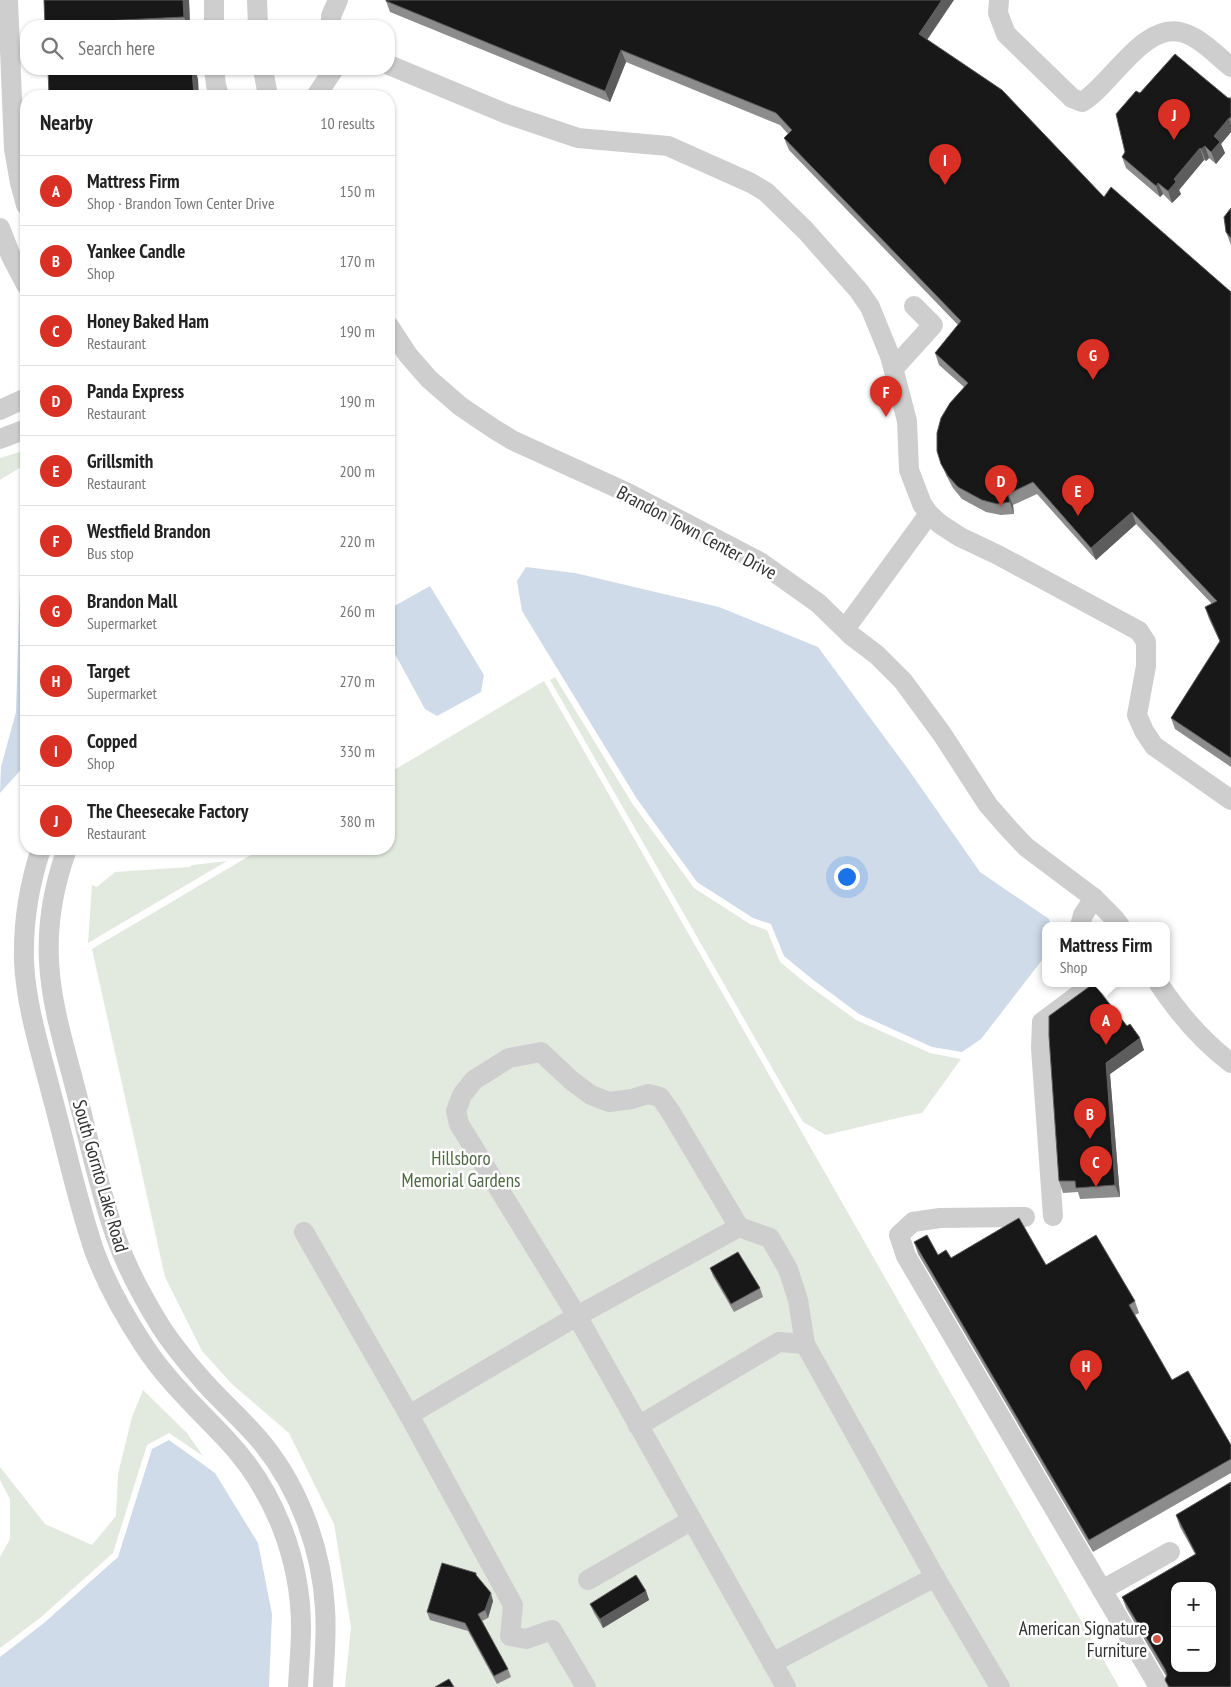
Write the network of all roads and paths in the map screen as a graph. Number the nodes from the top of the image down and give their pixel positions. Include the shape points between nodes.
1 (8, 0) edge
2 (214, 0) edge
3 (257, 0) edge
4 (338, 0) edge
5 (999, 0) edge
6 (214, 20) edge
7 (258, 20) edge
8 (331, 20) edge
9 (395, 67) edge
10 (1231, 67) edge
11 (215, 75) edge
12 (263, 75) edge
13 (330, 75) edge
14 (217, 90) edge
15 (267, 90) edge
16 (320, 90) edge
17 (20, 183) edge
18 (0, 228) edge
19 (20, 273) edge
20 (914, 306) dead end
21 (395, 335) edge
22 (894, 368) junction
23 (20, 401) edge
24 (0, 410) edge
25 (20, 431) edge
26 (0, 439) edge
27 (929, 514) junction
28 (846, 630) junction
29 (1231, 800) edge
30 (39, 855) edge
31 (65, 855) edge
32 (1094, 898) junction
33 (1081, 922) edge
34 (1117, 922) edge
35 (1089, 987) edge
36 (1161, 987) edge
37 (53, 994) junction
38 (28, 998) junction
39 (1231, 1063) edge
40 (1053, 1216) dead end
41 (1024, 1217) dead end
42 (739, 1227) junction
43 (304, 1232) dead end
44 (577, 1316) junction
45 (805, 1344) junction
46 (409, 1415) junction
47 (638, 1426) junction
48 (692, 1520) junction
49 (1170, 1552) dead end
50 (935, 1577) junction
51 (588, 1580) dead end
52 (1102, 1590) junction
53 (772, 1663) junction
54 (298, 1687) edge
55 (323, 1687) edge
56 (586, 1687) edge
57 (786, 1687) edge
58 (1000, 1687) edge
59 (1158, 1687) edge

1 - 17 street via 14,149
2 - 6 street
3 - 7 street
4 - 8 street
5 - 10 street via 998,13 1006,34 1072,98 1082,102 1134,51 1164,32 1180,32 1199,41
9 - 22 street via 556,132 578,138 668,146 752,183 766,192 806,231 859,291 870,307
11 - 14 street
12 - 15 street
13 - 16 street
18 - 19 street
20 - 22 street via 933,325
21 - 28 street, Brandon Town Center Drive via 429,379 460,406 512,440 628,493 760,562 818,603
22 - 27 street via 907,421 910,470
23 - 24 street
25 - 26 street
27 - 28 street
27 - 29 street via 960,537 998,554 1139,631 1146,642 1146,666 1138,715 1144,730 1154,746
28 - 32 street, Brandon Town Center Drive via 886,663 918,699 978,790 1009,830 1026,847
30 - 38 street, South Gornto Lake Road via 26,914 24,962
31 - 37 street, South Gornto Lake Road via 56,883 50,922 49,960
32 - 33 street
32 - 34 street, Brandon Town Center Drive
35 - 40 street via 1042,1022
36 - 39 street via 1198,1034
37 - 38 street
37 - 55 street, South Gornto Lake Road via 107,1213 125,1260 163,1330 207,1385 262,1444 281,1470 301,1510 319,1564 325,1607
38 - 54 street, South Gornto Lake Road via 81,1207 104,1274 143,1345 186,1398 244,1460 280,1523 290,1550 300,1603
41 - 52 street via 940,1218 913,1222 899,1235 906,1256
42 - 44 street
42 - 44 street via 660,1097 648,1094 609,1102 591,1095 541,1052 509,1058 474,1080 462,1095 456,1111 459,1124
42 - 45 street via 770,1238 788,1269 798,1300
43 - 46 street
44 - 46 street
44 - 47 street
45 - 47 street via 779,1342
45 - 50 street
46 - 56 street via 513,1606 510,1636 526,1639 552,1630
47 - 48 street
48 - 51 street
48 - 53 street
49 - 52 street
50 - 53 street
50 - 58 street
52 - 59 street
53 - 57 street

